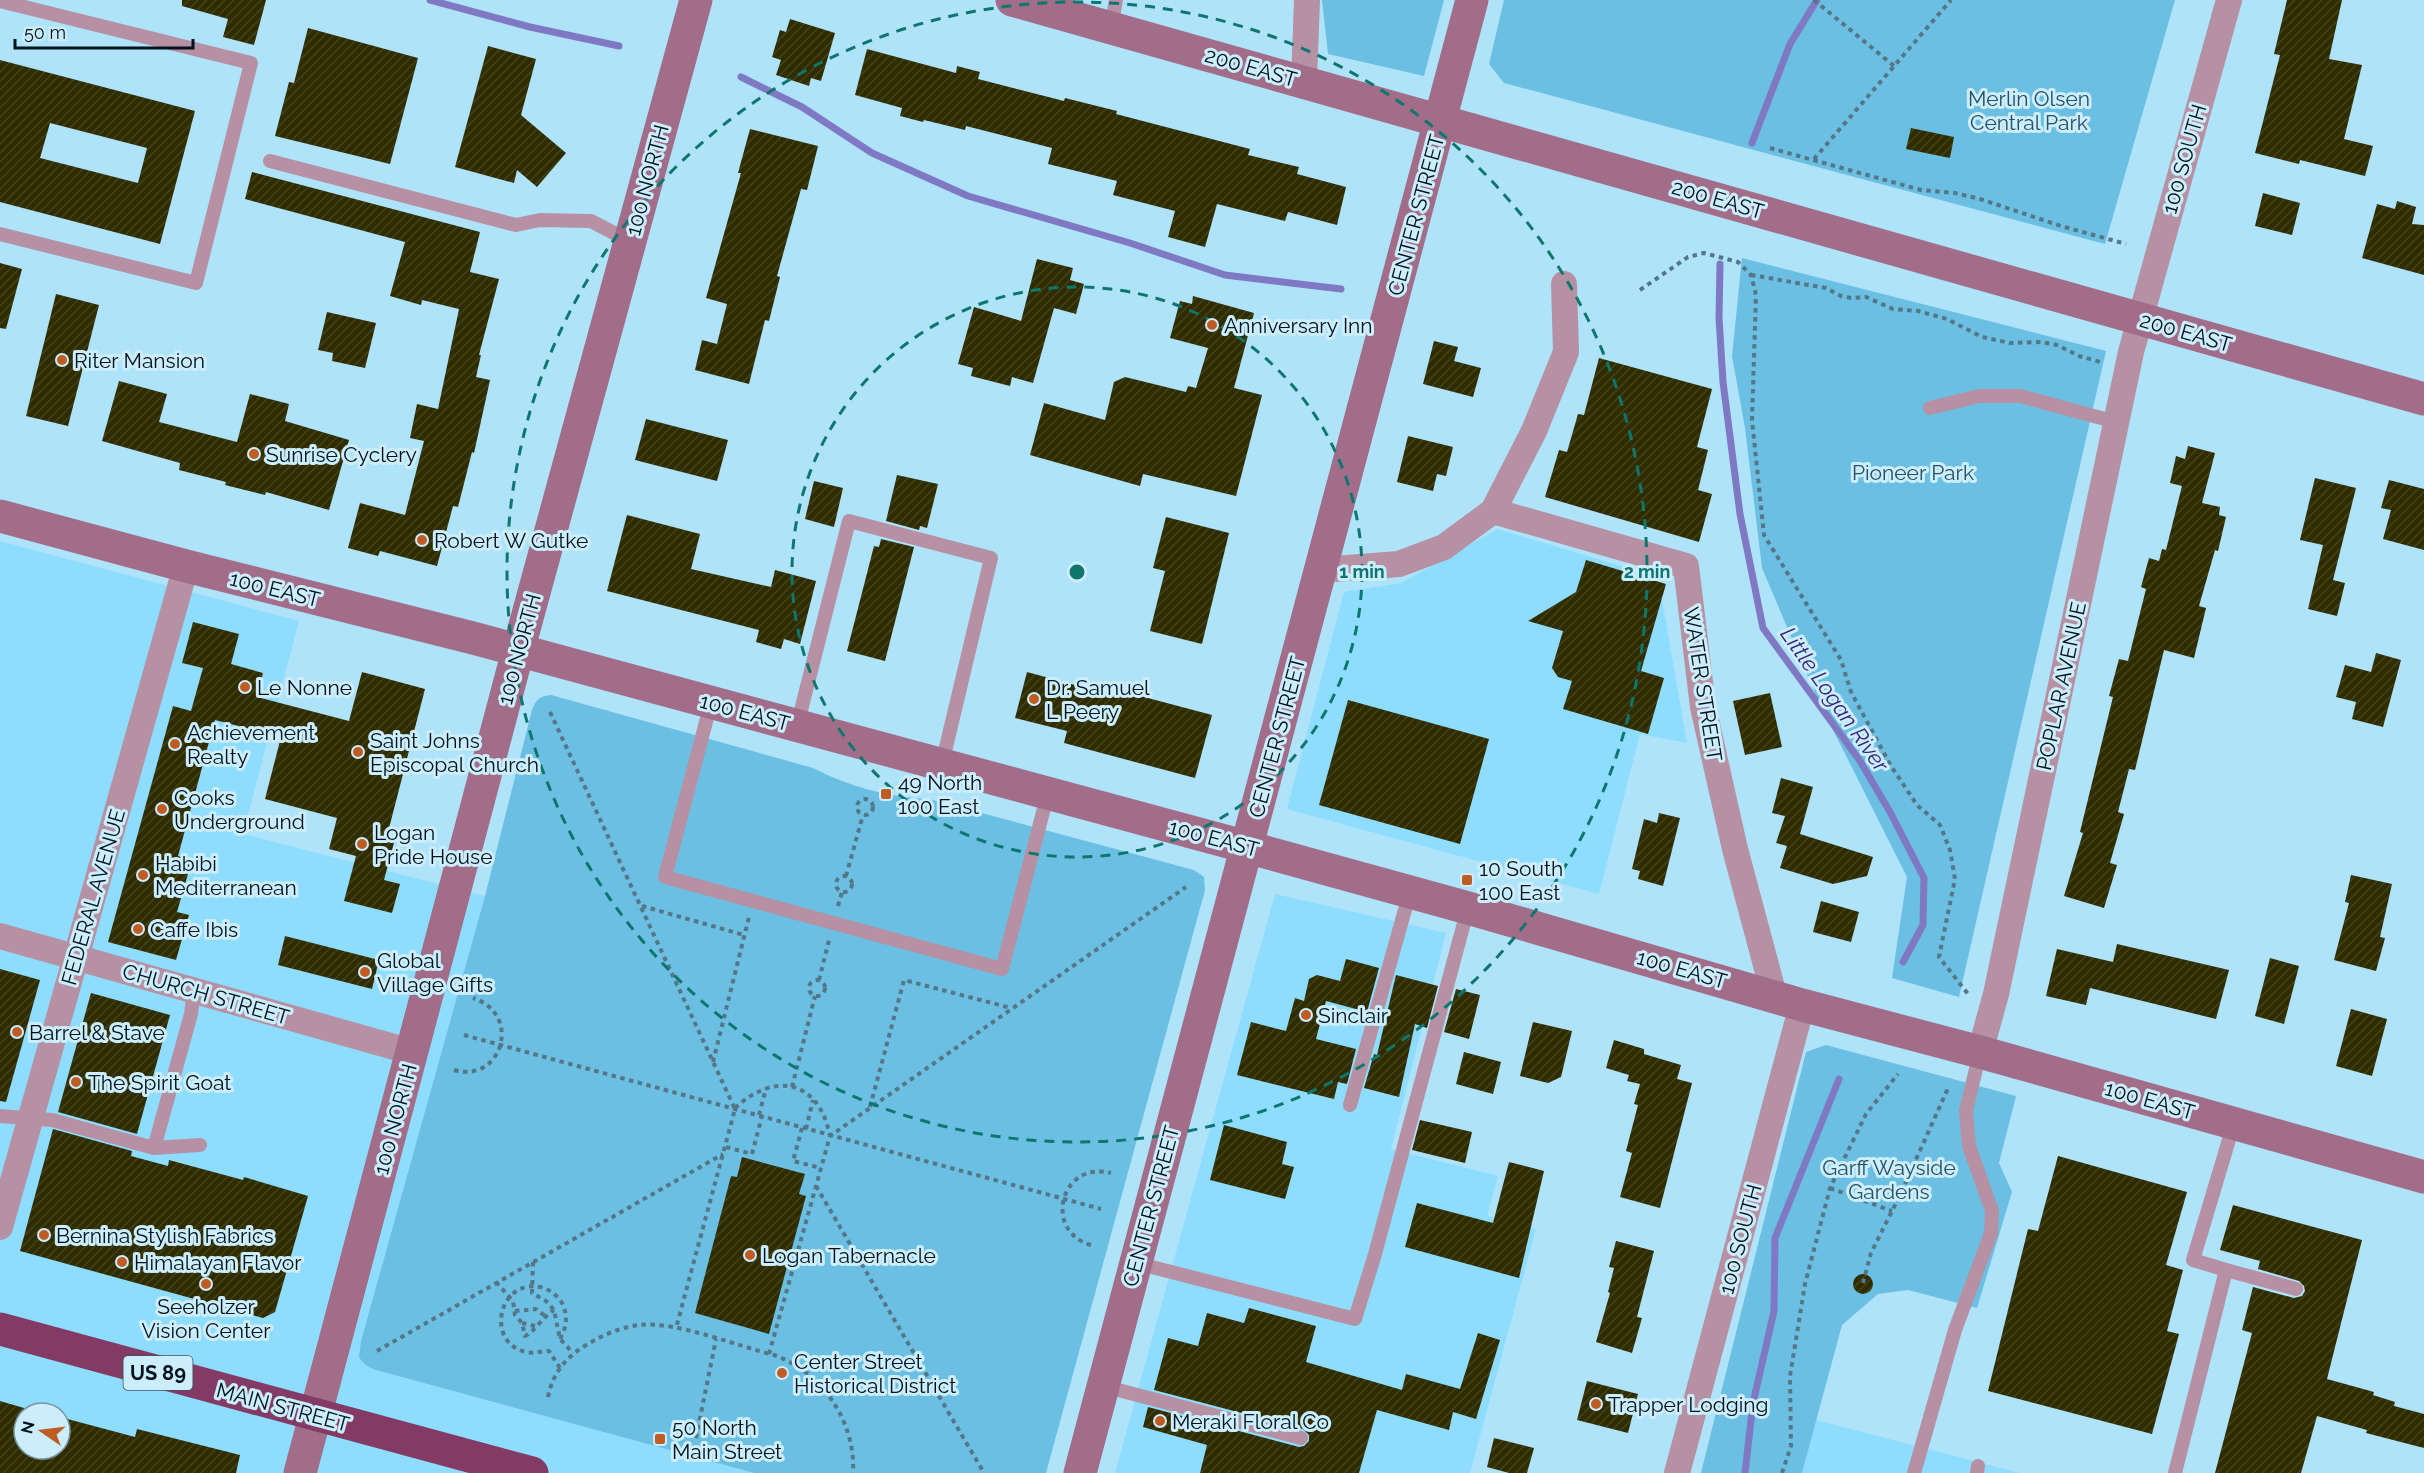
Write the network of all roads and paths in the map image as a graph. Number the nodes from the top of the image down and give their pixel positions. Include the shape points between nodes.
1 (696, 0) edge
2 (1012, 0) edge
3 (1307, 0) edge
4 (1472, 0) edge
5 (1814, 0) edge
6 (1951, 0) edge
7 (2229, 0) edge
8 (0, 1) edge
9 (1113, 14) edge
10 (1894, 66) junction
11 (1304, 81) junction
12 (1442, 121) junction
13 (1770, 148) dead end
14 (1814, 159) junction
15 (270, 161) dead end
16 (0, 234) edge
17 (631, 242) junction
18 (2126, 243) dead end
19 (1751, 275) junction
20 (1564, 284) dead end
21 (1640, 290) dead end
22 (2139, 319) junction
23 (2107, 364) dead end
24 (2424, 399) edge
25 (1930, 408) dead end
26 (2116, 422) junction
27 (1493, 512) junction
28 (0, 516) edge
29 (186, 566) junction
30 (1321, 570) junction
31 (519, 651) junction
32 (711, 703) junction
33 (550, 712) dead end
34 (797, 726) junction
35 (942, 764) junction
36 (1048, 793) junction
37 (863, 815) junction
38 (1247, 847) junction
39 (846, 876) junction
40 (1186, 886) dead end
41 (1410, 892) junction
42 (641, 906) junction
43 (1468, 908) junction
44 (750, 913) dead end
45 (744, 935) junction
46 (0, 936) edge
47 (76, 957) junction
48 (194, 990) junction
49 (1968, 994) dead end
50 (815, 996) junction
51 (473, 998) dead end
52 (1802, 1004) junction
53 (1012, 1009) junction
54 (464, 1035) dead end
55 (501, 1045) junction
56 (1970, 1049) junction
57 (412, 1052) junction
58 (713, 1062) junction
59 (454, 1070) dead end
60 (1898, 1074) dead end
61 (1949, 1086) dead end
62 (792, 1087) junction
63 (766, 1088) junction
64 (814, 1099) junction
65 (1350, 1105) dead end
66 (869, 1108) junction
67 (735, 1109) junction
68 (0, 1116) edge
69 (761, 1116) junction
70 (30, 1120) junction
71 (2234, 1123) junction
72 (804, 1129) junction
73 (830, 1136) junction
74 (200, 1145) dead end
75 (726, 1147) junction
76 (154, 1148) junction
77 (724, 1154) junction
78 (821, 1168) junction
79 (1111, 1173) dead end
80 (2424, 1177) edge
81 (816, 1186) junction
82 (1830, 1188) junction
83 (1063, 1198) junction
84 (1101, 1209) dead end
85 (1892, 1211) junction
86 (0, 1227) edge
87 (1091, 1245) dead end
88 (533, 1261) junction
89 (1136, 1263) junction
90 (2226, 1270) junction
91 (496, 1282) junction
92 (1863, 1283) dead end
93 (532, 1287) junction
94 (2296, 1288) dead end
95 (510, 1296) junction
96 (554, 1310) junction
97 (515, 1311) junction
98 (545, 1316) junction
99 (522, 1323) junction
100 (535, 1326) junction
101 (676, 1328) junction
102 (0, 1329) edge
103 (560, 1339) junction
104 (716, 1340) junction
105 (377, 1352) dead end
106 (573, 1353) junction
107 (769, 1354) junction
108 (560, 1368) junction
109 (1103, 1386) junction
110 (548, 1397) dead end
111 (316, 1416) junction
112 (696, 1438) dead end
113 (1301, 1438) dead end
114 (300, 1473) edge
115 (532, 1473) edge
116 (853, 1473) edge
117 (984, 1473) edge
118 (1080, 1473) edge
119 (1677, 1473) edge
120 (1782, 1473) edge
121 (1914, 1473) edge
122 (2175, 1473) edge

1 - 17 main road, 100 NORTH
2 - 9 main road, 200 EAST
3 - 11 street
4 - 12 main road, CENTER STREET
5 - 10 path
6 - 10 path
7 - 22 street, 100 SOUTH
8 - 16 lane via 251,63 196,283
9 - 11 main road, 200 EAST
10 - 14 path
11 - 12 main road, 200 EAST
12 - 22 main road, 200 EAST
12 - 30 main road, CENTER STREET
13 - 14 path
14 - 18 path via 1921,190 1980,198
15 - 17 lane via 516,225 540,220 591,221
17 - 31 main road, 100 NORTH
19 - 21 path via 1738,262 1704,253 1688,257
19 - 23 path via 1826,288 1841,296 1874,298 1893,309 1947,319 1982,337 2010,344 2057,345
19 - 49 path via 1756,295 1752,420 1764,535 1841,660 1851,692 1891,766 1917,805 1940,825 1950,850 1954,879 1940,957
20 - 27 street via 1566,352 1534,431
22 - 24 main road, 200 EAST
22 - 26 street, POPLAR AVENUE
25 - 26 lane via 1979,396 2020,396
26 - 56 street, POPLAR AVENUE via 1996,994
27 - 30 street via 1444,547 1399,564
27 - 52 street, WATER STREET via 1686,566 1703,707 1735,849
28 - 29 main road, 100 EAST
29 - 31 main road, 100 EAST
29 - 47 street, FEDERAL AVENUE
30 - 38 main road, CENTER STREET
31 - 32 main road, 100 EAST
31 - 57 main road, 100 NORTH
32 - 34 main road, 100 EAST
32 - 36 lane via 665,877 874,935 1002,969
33 - 42 path
34 - 35 main road, 100 EAST
34 - 35 lane via 849,521 991,558
35 - 36 main road, 100 EAST
36 - 38 main road, 100 EAST
37 - 37 path via 873,810 868,799 861,799 857,806
37 - 39 path
38 - 41 main road, 100 EAST
38 - 89 main road, CENTER STREET
39 - 39 path via 836,883 844,893 852,885
40 - 53 path
41 - 43 main road, 100 EAST
41 - 65 lane
42 - 45 path
42 - 58 path
43 - 52 main road, 100 EAST
43 - 89 lane via 1355,1319
44 - 45 path
45 - 58 path
46 - 47 street, CHURCH STREET
47 - 48 street, CHURCH STREET
47 - 70 street, FEDERAL AVENUE
48 - 57 street, CHURCH STREET
48 - 76 lane
50 - 50 path via 825,990 818,979 809,987
50 - 62 path
51 - 55 path via 486,1003 499,1018
52 - 56 main road, 100 EAST
52 - 119 street, 100 SOUTH
53 - 66 path
53 - 66 path via 904,980
54 - 55 path
55 - 59 path via 483,1068
55 - 67 path
56 - 71 main road, 100 EAST
56 - 121 lane via 1966,1111 1969,1146 1992,1211 1991,1233 1955,1330
57 - 111 main road, 100 NORTH
58 - 67 path
60 - 82 path via 1866,1114
61 - 85 path
62 - 63 path
62 - 64 path
63 - 67 path via 749,1095
63 - 69 path
64 - 72 path
64 - 73 path via 825,1116
66 - 73 path
67 - 69 path
67 - 75 path
68 - 70 lane
69 - 72 path
69 - 75 path via 752,1154
70 - 76 lane via 52,1120
70 - 86 street, FEDERAL AVENUE
71 - 80 main road, 100 EAST
71 - 90 lane via 2193,1260
72 - 73 path
72 - 78 path via 793,1161
73 - 78 path
73 - 83 path
74 - 76 lane
75 - 77 path
77 - 88 path
77 - 101 path
78 - 81 path
79 - 83 path via 1082,1175
81 - 107 path
81 - 117 path
82 - 85 path
82 - 120 path via 1805,1284 1790,1376 1791,1446
83 - 84 path
83 - 87 path via 1064,1219 1070,1231
85 - 92 path via 1871,1253
88 - 91 path
88 - 93 path
89 - 109 main road, CENTER STREET
90 - 94 lane
90 - 122 lane
91 - 95 path
91 - 105 path
93 - 95 path
93 - 96 path via 533,1295
93 - 103 path via 549,1290 561,1301 566,1319
95 - 97 path
95 - 108 path via 500,1315 505,1338 527,1352 549,1351
96 - 98 path
96 - 103 path
97 - 98 path via 536,1309
97 - 99 path
98 - 100 path
99 - 100 path
99 - 100 path via 525,1336
101 - 104 path
101 - 106 path via 626,1327
102 - 111 highway, MAIN STREET / US 89
103 - 106 path
104 - 107 path
104 - 112 path
106 - 108 path
107 - 116 path via 799,1366 830,1397 846,1427
108 - 110 path
109 - 113 lane
109 - 118 main road, CENTER STREET
111 - 114 main road, 100 NORTH
111 - 115 highway, MAIN STREET / US 89

